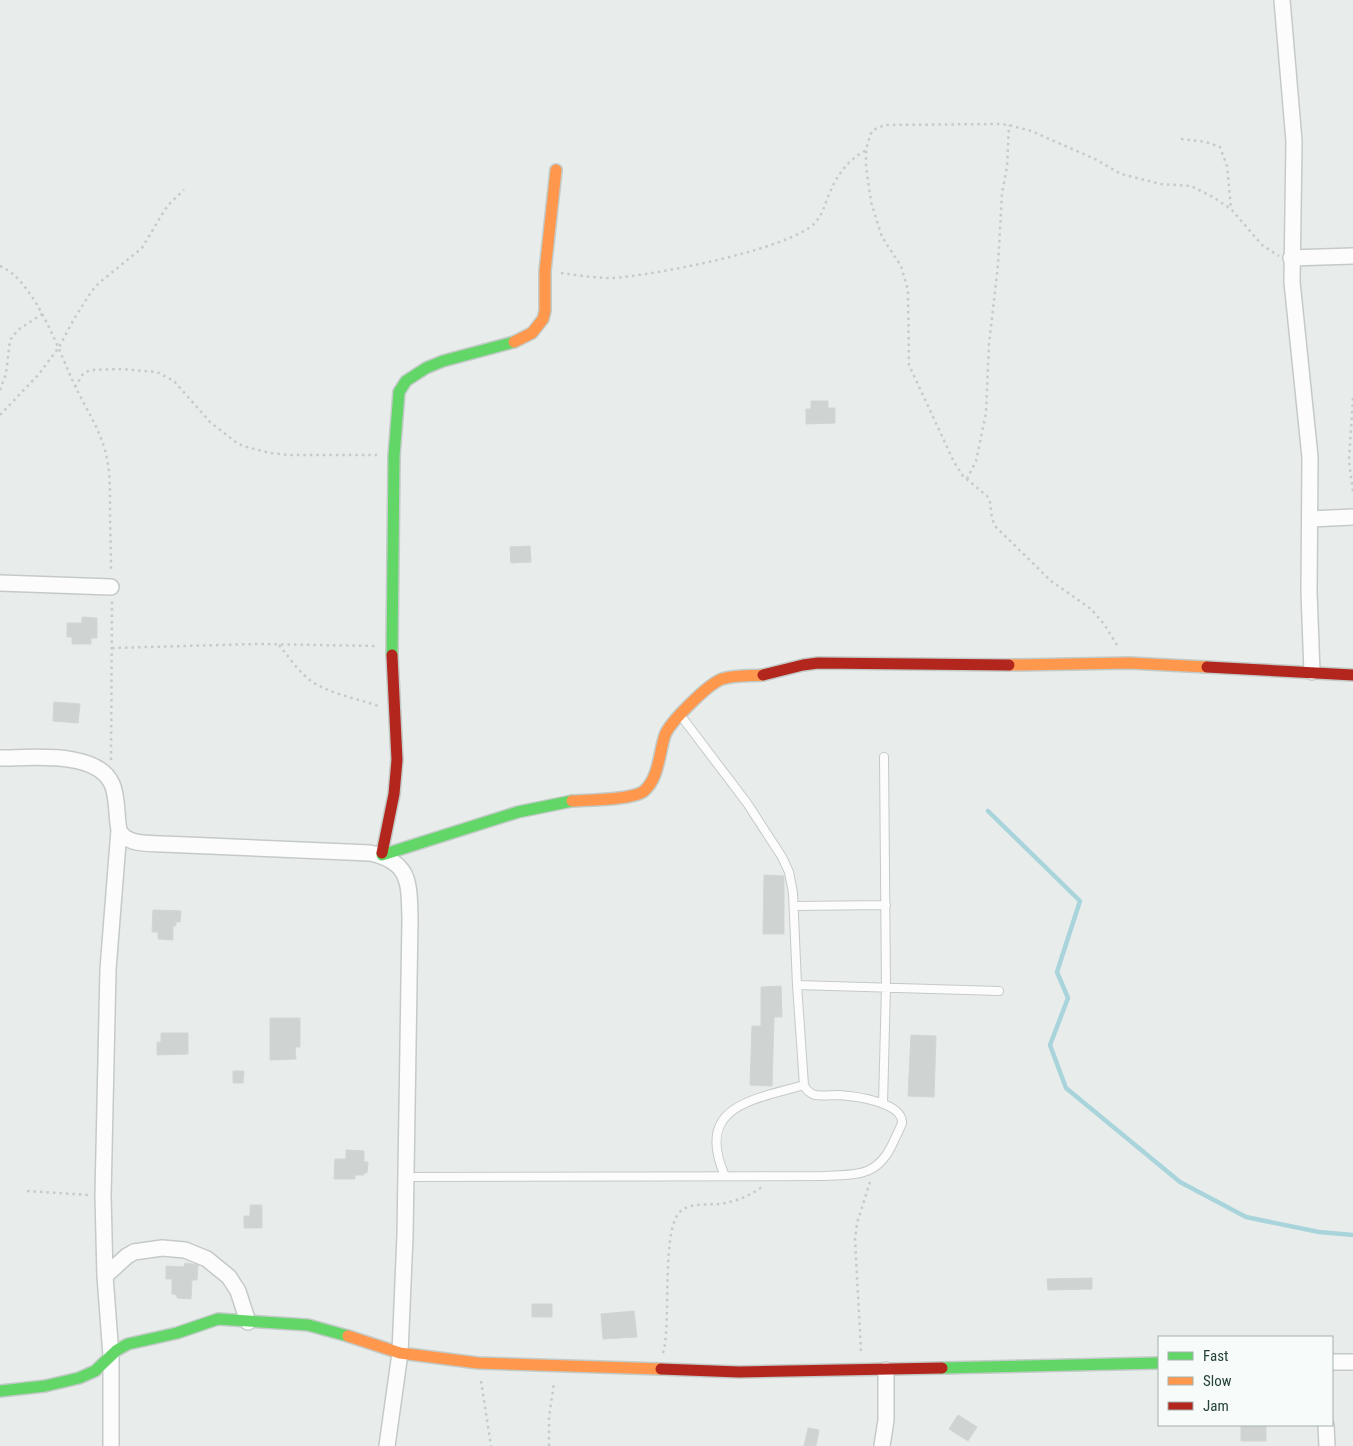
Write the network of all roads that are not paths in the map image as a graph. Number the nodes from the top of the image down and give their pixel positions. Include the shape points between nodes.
1 (1282, 0) edge
2 (556, 170) dead end
3 (1353, 256) edge
4 (1291, 258) junction
5 (1353, 517) edge
6 (1310, 519) junction
7 (0, 584) edge
8 (111, 587) road end
9 (1312, 672) junction
10 (1353, 674) edge
11 (679, 715) junction
12 (884, 757) dead end
13 (0, 758) edge
14 (119, 830) junction
15 (382, 856) junction
16 (886, 905) junction
17 (794, 906) junction
18 (797, 985) junction
19 (886, 987) junction
20 (1000, 991) dead end
21 (804, 1085) junction
22 (883, 1104) junction
23 (726, 1176) junction
24 (405, 1177) junction
25 (105, 1276) junction
26 (248, 1322) junction
27 (400, 1353) junction
28 (111, 1356) junction
29 (1333, 1362) edge
30 (1353, 1362) edge
31 (1158, 1363) edge
32 (886, 1370) junction
33 (0, 1391) edge
34 (1326, 1426) edge
35 (111, 1446) edge
36 (387, 1446) edge
37 (882, 1446) edge
38 (1327, 1446) edge

1 - 4 street via 1294,141
2 - 15 street via 543,319 532,333 512,342 443,361 411,376 397,398 392,646 397,760
3 - 4 street
4 - 6 street via 1310,457
5 - 6 street
6 - 9 street via 1308,592
7 - 8 street
9 - 10 street
9 - 11 street via 1129,663 818,663 767,675 726,677 712,685
11 - 15 street via 666,733 653,780 639,794 572,801 518,812
11 - 17 lane via 737,790 782,857 792,881
12 - 16 lane
13 - 14 street via 67,759 97,767 111,781
14 - 15 street via 125,838 139,842 353,851
14 - 25 street via 108,969 103,1196
15 - 24 street via 401,867 408,879 409,892
16 - 17 lane
16 - 19 lane
17 - 18 lane
18 - 19 lane
18 - 21 lane
19 - 20 lane
19 - 22 lane
21 - 22 lane via 814,1095 855,1097
21 - 23 lane via 747,1102 727,1113 720,1125 717,1144 719,1162
22 - 23 lane via 900,1115 902,1123 885,1158 875,1168 848,1174
23 - 24 lane
24 - 27 street
25 - 26 street via 134,1252 162,1248 185,1250 207,1260 229,1277 238,1291
25 - 28 street
26 - 27 street via 308,1325
26 - 28 street via 213,1320 176,1333 126,1344
27 - 32 street via 478,1363 739,1372
27 - 36 street
28 - 33 street via 98,1370 76,1379
28 - 35 street
29 - 30 street
31 - 32 street
32 - 37 street via 886,1420
34 - 38 street

